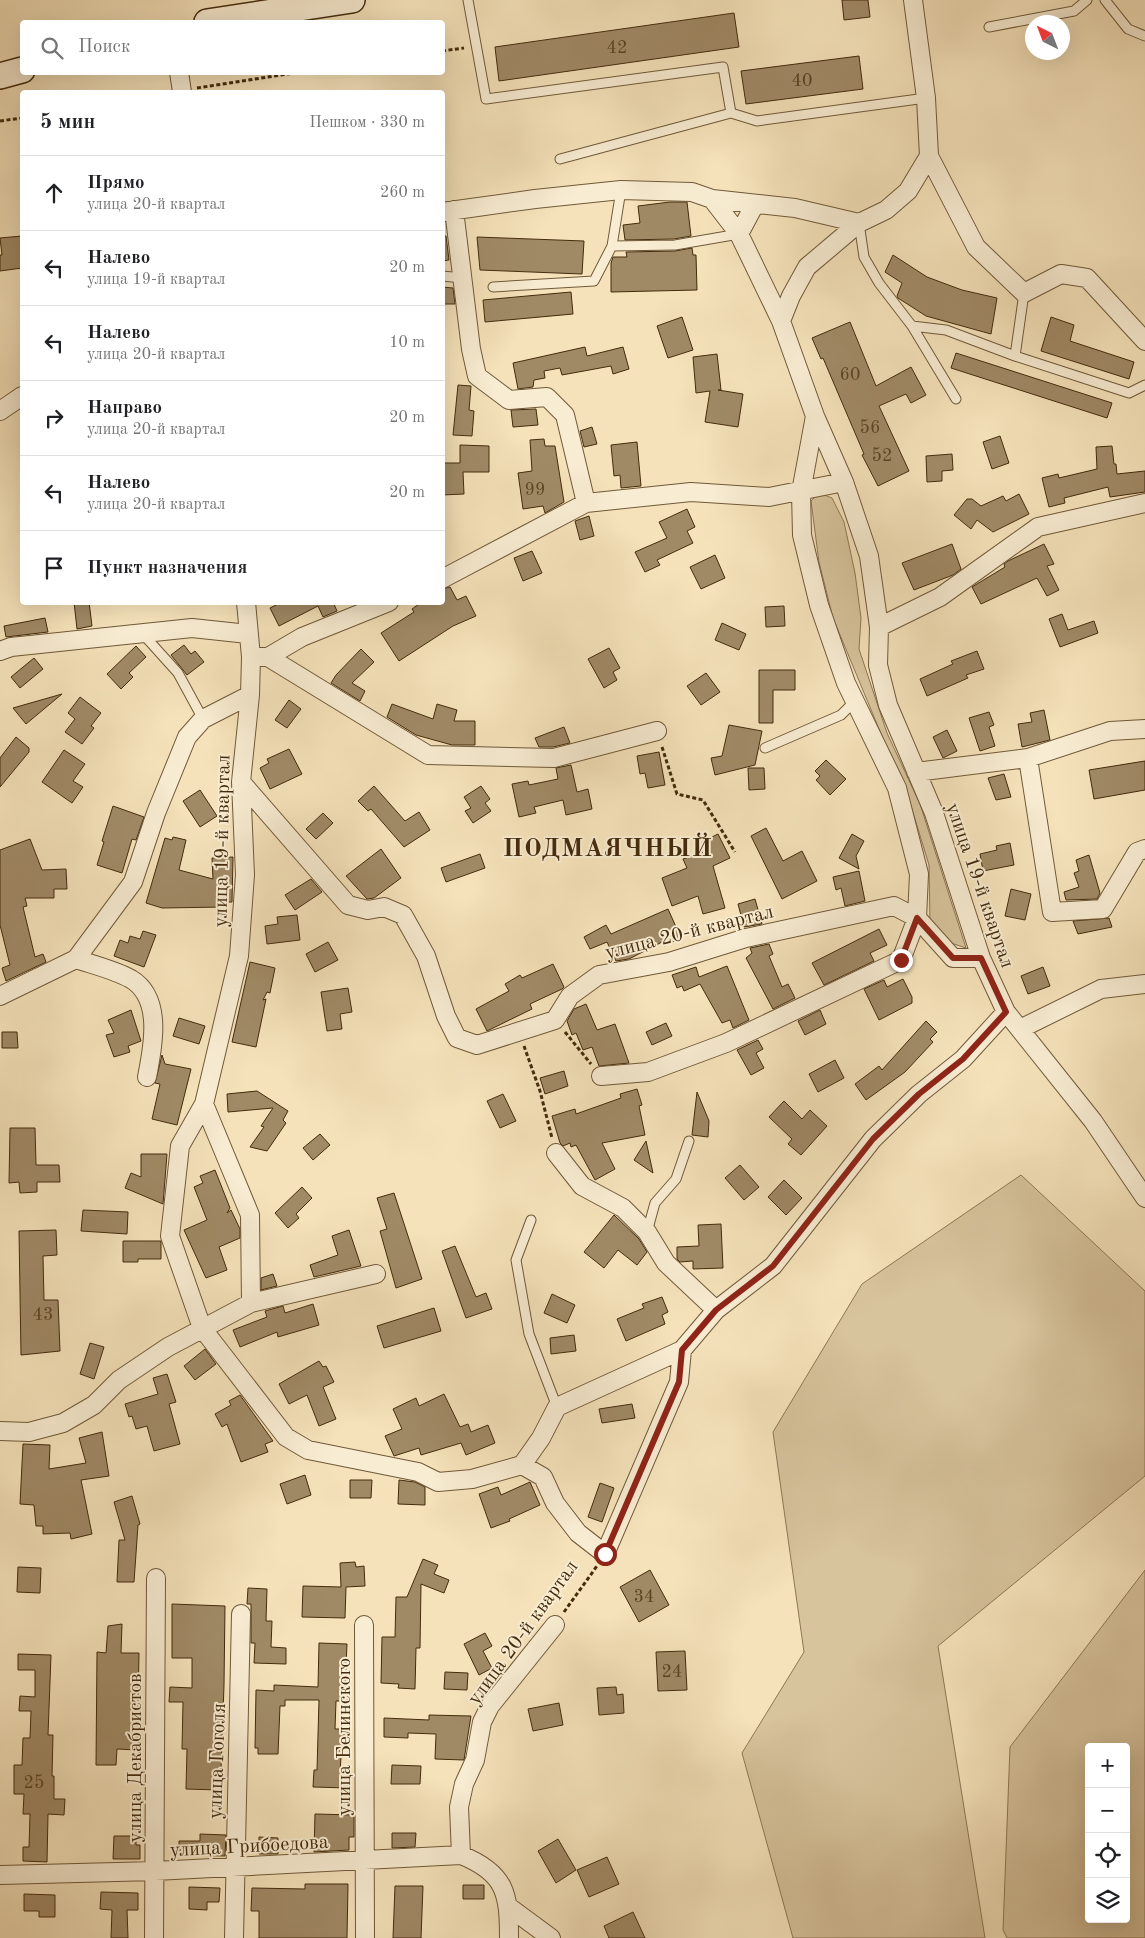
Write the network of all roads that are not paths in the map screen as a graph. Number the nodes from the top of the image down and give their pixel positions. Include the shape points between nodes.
1 (352, 0) edge
2 (468, 0) edge
3 (913, 0) edge
4 (1087, 0) edge
5 (1105, 0) edge
6 (221, 20) edge
7 (990, 27) dead end
8 (1145, 36) edge
9 (20, 71) edge
10 (179, 75) edge
11 (0, 76) edge
12 (182, 90) edge
13 (926, 98) junction
14 (731, 113) junction
15 (929, 156) junction
16 (560, 159) dead end
17 (621, 190) junction
18 (712, 199) junction
19 (755, 204) junction
20 (448, 211) edge
21 (859, 223) junction
22 (739, 234) junction
23 (612, 246) junction
24 (445, 276) edge
25 (463, 278) junction
26 (493, 287) dead end
27 (1024, 292) junction
28 (781, 321) junction
29 (912, 326) junction
30 (1145, 341) edge
31 (1015, 356) junction
32 (1145, 385) edge
33 (20, 397) edge
34 (956, 399) dead end
35 (0, 411) edge
36 (815, 416) junction
37 (844, 482) junction
38 (801, 492) junction
39 (586, 503) junction
40 (1145, 503) edge
41 (445, 577) edge
42 (246, 605) edge
43 (382, 605) edge
44 (879, 627) junction
45 (142, 632) junction
46 (248, 634) junction
47 (0, 652) edge
48 (259, 657) junction
49 (250, 696) junction
50 (854, 702) junction
51 (203, 719) junction
52 (1145, 729) edge
53 (657, 731) road end
54 (765, 748) dead end
55 (1028, 758) junction
56 (916, 772) junction
57 (241, 782) junction
58 (1145, 849) edge
59 (917, 918) junction
60 (981, 958) junction
61 (76, 959) junction
62 (1145, 984) edge
63 (0, 996) edge
64 (1006, 1012) junction
65 (1020, 1029) junction
66 (147, 1076) dead end
67 (601, 1076) road end
68 (204, 1104) junction
69 (689, 1141) dead end
70 (556, 1153) road end
71 (1145, 1198) edge
72 (531, 1220) dead end
73 (647, 1232) junction
74 (376, 1274) dead end
75 (251, 1303) junction
76 (716, 1310) junction
77 (202, 1328) junction
78 (682, 1350) junction
79 (557, 1407) junction
80 (0, 1431) edge
81 (522, 1465) junction
82 (156, 1578) dead end
83 (241, 1614) dead end
84 (555, 1624) road end
85 (364, 1626) dead end
86 (461, 1855) junction
87 (364, 1861) junction
88 (234, 1867) junction
89 (154, 1871) junction
90 (0, 1875) edge
91 (509, 1906) junction
92 (154, 1938) edge
93 (234, 1938) edge
94 (365, 1938) edge
95 (509, 1938) edge
96 (551, 1938) edge

1 - 6 street
2 - 14 lane via 486,99 724,66
3 - 13 street
4 - 7 lane via 1074,11
5 - 8 lane via 1128,29
9 - 11 street
10 - 12 street
13 - 14 lane via 757,121
13 - 15 street
14 - 16 lane
15 - 21 street via 908,191 886,210
15 - 27 street via 976,247
17 - 18 street via 692,192
17 - 20 street
17 - 23 lane
18 - 19 street
18 - 22 street, улица 19-й квартал
19 - 21 street via 795,208
19 - 22 street
20 - 25 street
21 - 28 street via 807,267
21 - 29 lane via 864,257 878,283
22 - 23 lane via 675,244
22 - 28 street, улица 19-й квартал
23 - 26 lane via 594,280
24 - 25 lane
25 - 39 street via 477,376 509,400 547,397 565,415
27 - 30 street via 1061,274 1087,278
27 - 31 lane
28 - 36 street, улица 19-й квартал
29 - 31 lane via 946,330
29 - 34 lane
31 - 32 lane via 1128,393
33 - 35 street
36 - 37 street, улица 19-й квартал
36 - 38 street
37 - 38 street
37 - 44 street, улица 19-й квартал via 869,556
38 - 39 street via 769,497 691,492
38 - 50 street via 802,535 819,606
39 - 41 street
40 - 44 street via 1038,527 940,597
42 - 46 street
43 - 48 street
44 - 56 street, улица 19-й квартал via 878,664 888,706
45 - 46 street via 192,628
45 - 47 street via 10,647
45 - 51 lane via 178,673
46 - 48 street, улица 19-й квартал
48 - 49 street, улица 19-й квартал
48 - 53 street via 428,755 554,758
49 - 51 street, улица 19-й квартал
49 - 57 street, улица 19-й квартал
50 - 54 lane via 841,715
50 - 59 street via 897,788 919,874
51 - 61 street, улица 19-й квартал via 187,736 133,882
52 - 55 street via 1110,731
55 - 56 street
55 - 58 street via 1052,912 1103,909 1138,852
56 - 60 street, улица 19-й квартал via 934,813
57 - 59 street, улица 20-й квартал via 348,905 368,910 384,907 403,915 426,956 446,1016 457,1038 477,1046 555,1020 570,996 599,975 669,962 746,938 894,906
57 - 68 street, улица 19-й квартал via 245,874 239,956
59 - 60 street, улица 20-й квартал via 953,958
59 - 67 street via 901,960 726,1043 648,1072
60 - 64 street, улица 19-й квартал
61 - 63 street
61 - 66 street via 132,980 145,992 152,1010 154,1043
62 - 65 street via 1101,989
64 - 65 street, улица 19-й квартал
64 - 76 street via 963,1059 919,1094 873,1139 773,1266
65 - 71 street, улица 19-й квартал via 1093,1121
68 - 75 street via 250,1215
68 - 77 street via 180,1146 170,1236
69 - 73 lane via 676,1178 655,1203
70 - 73 street via 582,1186 623,1208
72 - 79 lane via 516,1260 529,1334
73 - 76 street via 666,1263
74 - 75 street
75 - 77 street
76 - 78 street
77 - 80 street via 119,1380 94,1405 63,1423 29,1432
77 - 81 street via 286,1437 308,1450 409,1470 438,1482 472,1479
78 - 79 street
78 - 81 street, улица 20-й квартал via 679,1382 605,1554 578,1533 555,1503 544,1477
79 - 81 street
82 - 89 street, улица Декабристов
83 - 88 street, улица Гоголя
84 - 86 street, улица 20-й квартал via 490,1706 482,1722 476,1760 464,1784 459,1808
85 - 87 street, улица Белинского
86 - 87 street, улица Грибоедова
86 - 91 street, улица Грибоедова via 479,1862 494,1874
87 - 88 street, улица Грибоедова
87 - 94 street, улица Белинского
88 - 89 street, улица Грибоедова
88 - 93 street, улица Гоголя
89 - 90 street, улица Грибоедова
89 - 92 street, улица Декабристов
91 - 95 street
91 - 96 street

